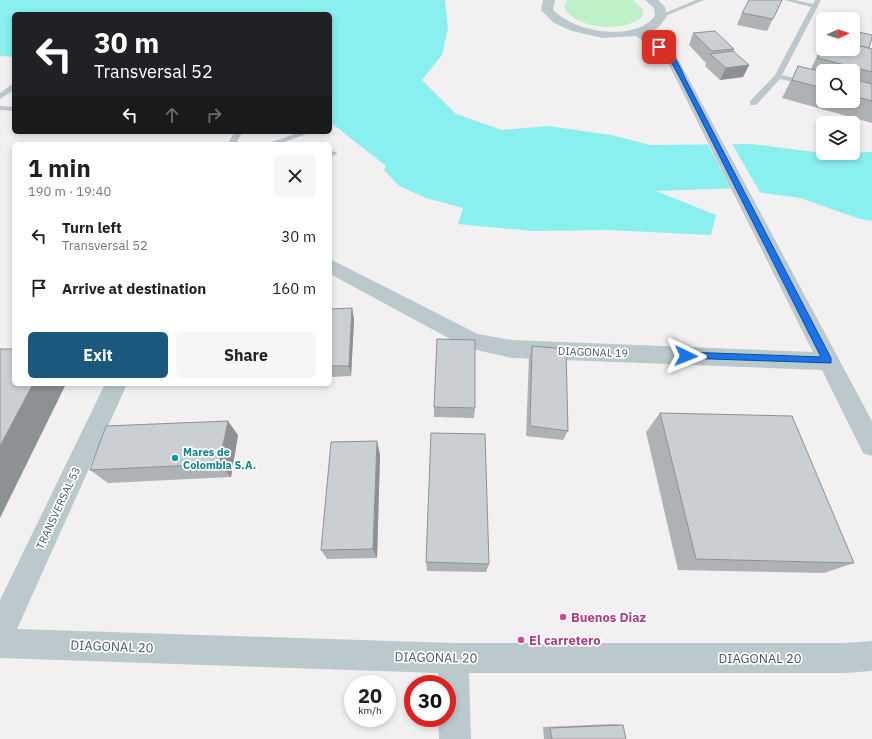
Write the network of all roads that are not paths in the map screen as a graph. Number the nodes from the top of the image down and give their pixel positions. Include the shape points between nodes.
1 (549, 0) edge
2 (651, 0) edge
3 (701, 0) edge
4 (787, 0) edge
5 (816, 3) edge
6 (661, 16) junction
7 (638, 32) junction
8 (778, 76) junction
9 (816, 85) edge
10 (12, 88) edge
11 (0, 97) edge
12 (753, 103) dead end
13 (0, 108) edge
14 (12, 109) edge
15 (302, 134) edge
16 (276, 142) edge
17 (332, 267) edge
18 (828, 361) junction
19 (115, 386) edge
20 (872, 445) edge
21 (0, 632) edge
22 (0, 643) edge
23 (872, 656) edge
24 (453, 658) junction
25 (455, 739) edge

1 - 7 street via 548,10 554,18 567,26 604,34
2 - 6 street via 659,7
3 - 6 lane
4 - 5 lane
5 - 8 lane
6 - 7 street via 654,26
7 - 18 street via 670,55
8 - 9 lane
8 - 12 lane
10 - 11 lane
13 - 14 lane
15 - 16 lane
17 - 18 street, DIAGONAL 19 via 474,342 512,349
18 - 20 street
19 - 21 street, TRANSVERSAL 53
22 - 24 street, DIAGONAL 20
23 - 24 street, DIAGONAL 20
24 - 25 street

